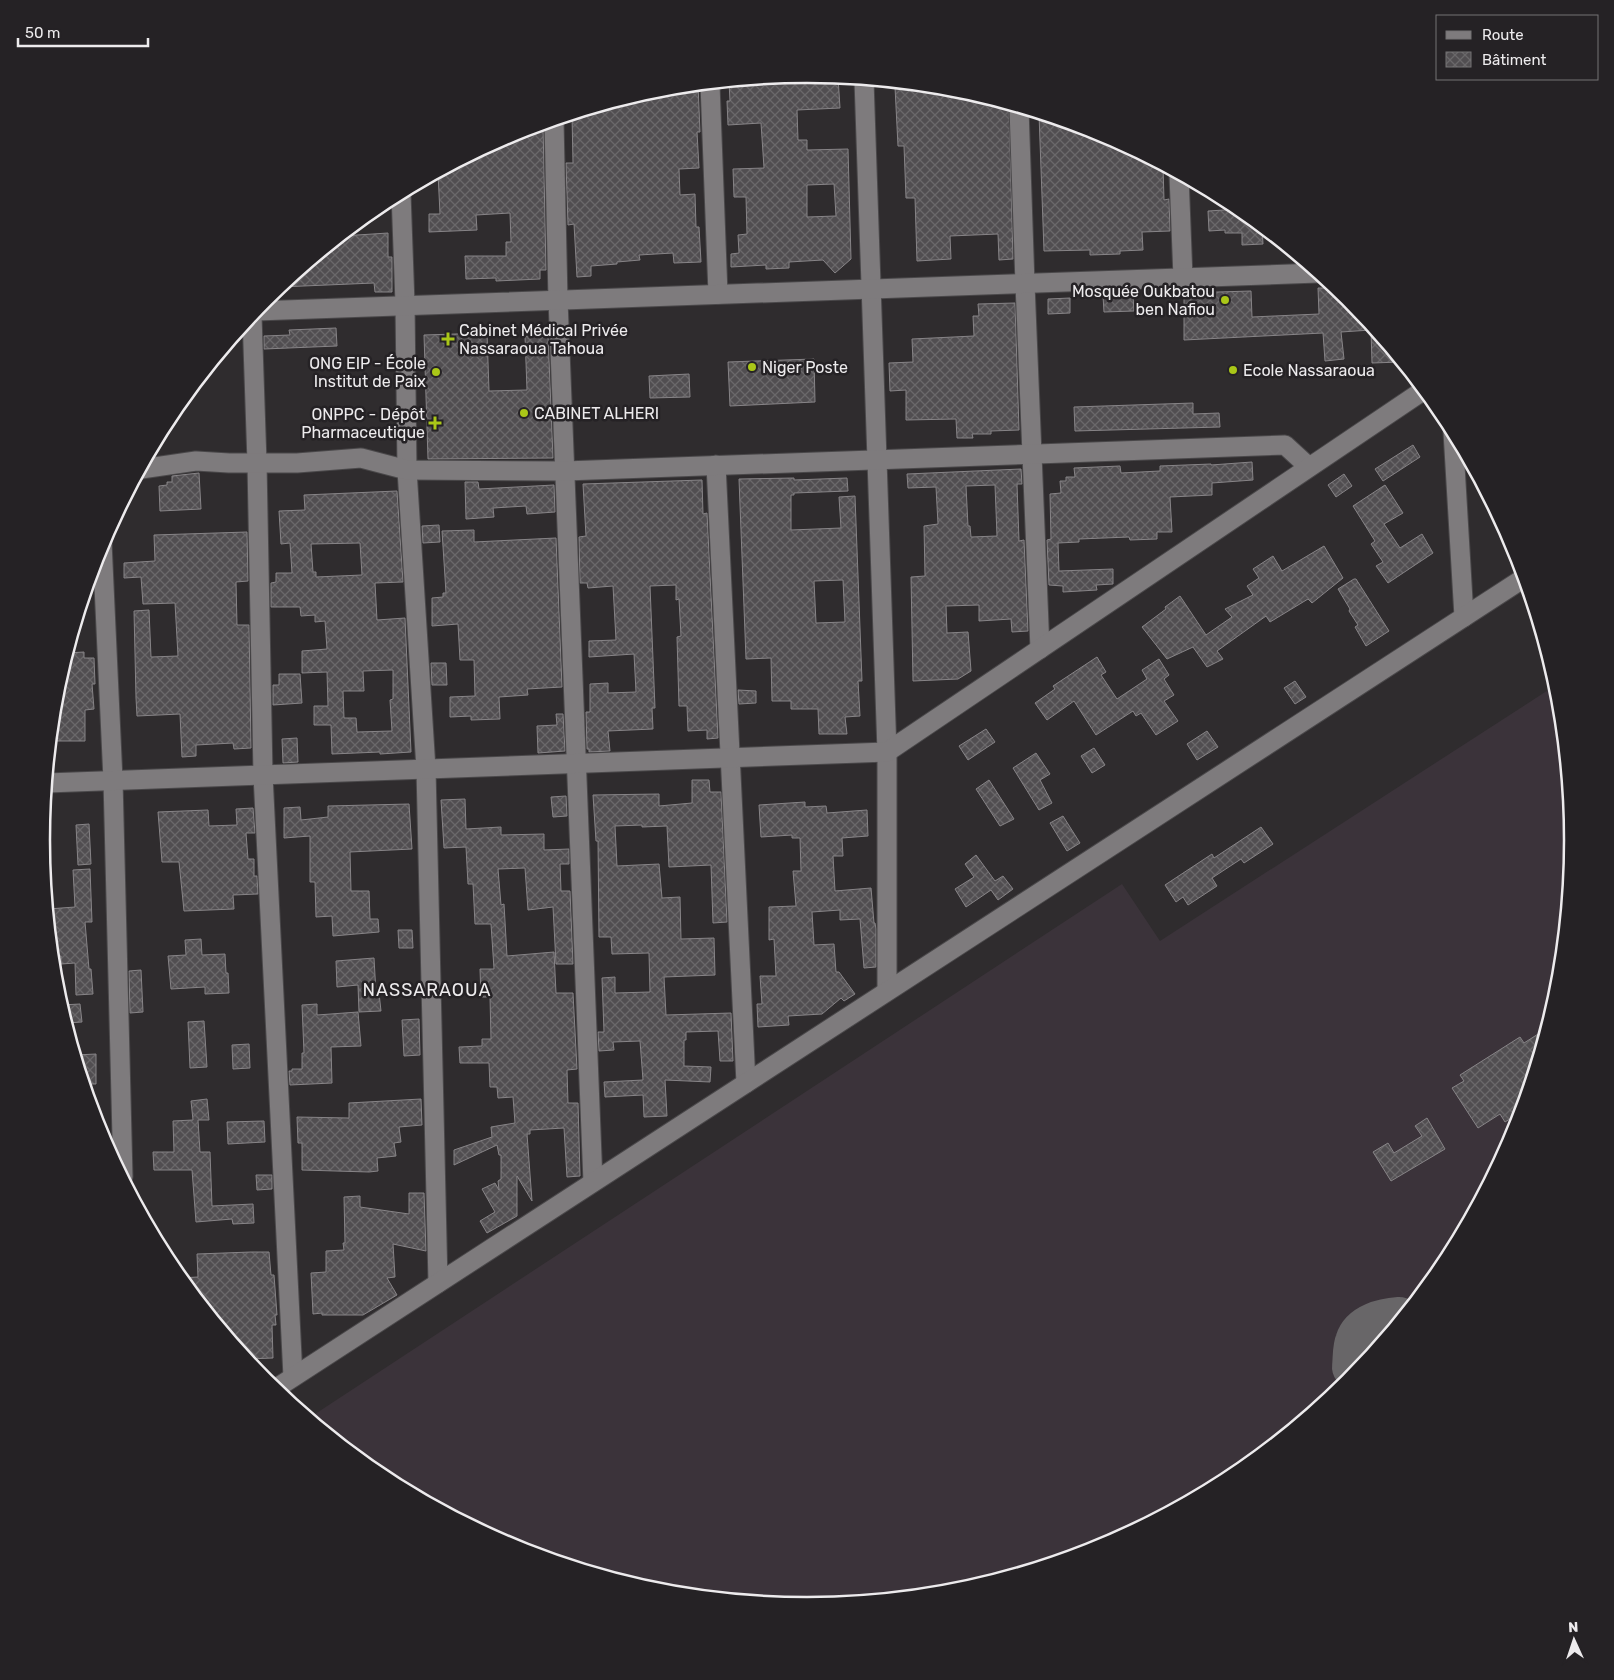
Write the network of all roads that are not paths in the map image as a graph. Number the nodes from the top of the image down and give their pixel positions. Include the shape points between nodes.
1 (864, 86) edge
2 (710, 89) edge
3 (1019, 114) edge
4 (554, 127) edge
5 (1179, 180) edge
6 (401, 201) edge
7 (1307, 272) edge
8 (1183, 278) junction
9 (1025, 284) junction
10 (872, 289) junction
11 (718, 294) junction
12 (558, 300) junction
13 (405, 304) junction
14 (267, 310) edge
15 (252, 326) edge
16 (1418, 394) edge
17 (1454, 447) edge
18 (1032, 454) junction
19 (878, 460) junction
20 (257, 463) junction
21 (716, 466) junction
22 (147, 468) edge
23 (1309, 468) junction
24 (407, 470) junction
25 (565, 471) junction
26 (103, 563) edge
27 (1518, 582) edge
28 (1464, 617) junction
29 (1040, 649) junction
30 (887, 752) junction
31 (730, 758) junction
32 (577, 764) junction
33 (426, 769) junction
34 (263, 775) junction
35 (113, 780) junction
36 (53, 783) edge
37 (888, 991) junction
38 (746, 1083) junction
39 (123, 1163) edge
40 (594, 1182) junction
41 (438, 1283) junction
42 (293, 1377) junction
43 (282, 1384) edge

1 - 10 street
2 - 11 street
3 - 9 street
4 - 12 street
5 - 8 street
6 - 13 street
7 - 8 street
8 - 9 street
9 - 10 street
9 - 18 street
10 - 11 street
10 - 19 street
11 - 12 street
12 - 13 street
12 - 25 street
13 - 14 street
13 - 24 street
15 - 20 street
16 - 23 street
17 - 28 street
18 - 19 street
18 - 23 street via 1284,445
18 - 29 street
19 - 21 street
19 - 30 street
20 - 22 street via 196,461
20 - 24 street via 362,458
20 - 34 street
21 - 25 street
21 - 31 street
23 - 29 street
24 - 25 street
24 - 33 street
25 - 32 street
26 - 35 street
27 - 28 street
28 - 37 street
29 - 30 street
30 - 31 street
30 - 37 street
31 - 32 street
31 - 38 street
32 - 33 street
32 - 40 street
33 - 34 street
33 - 41 street
34 - 35 street
34 - 42 street
35 - 36 street
35 - 39 street
37 - 38 street
38 - 40 street
40 - 41 street
41 - 42 street
42 - 43 street

